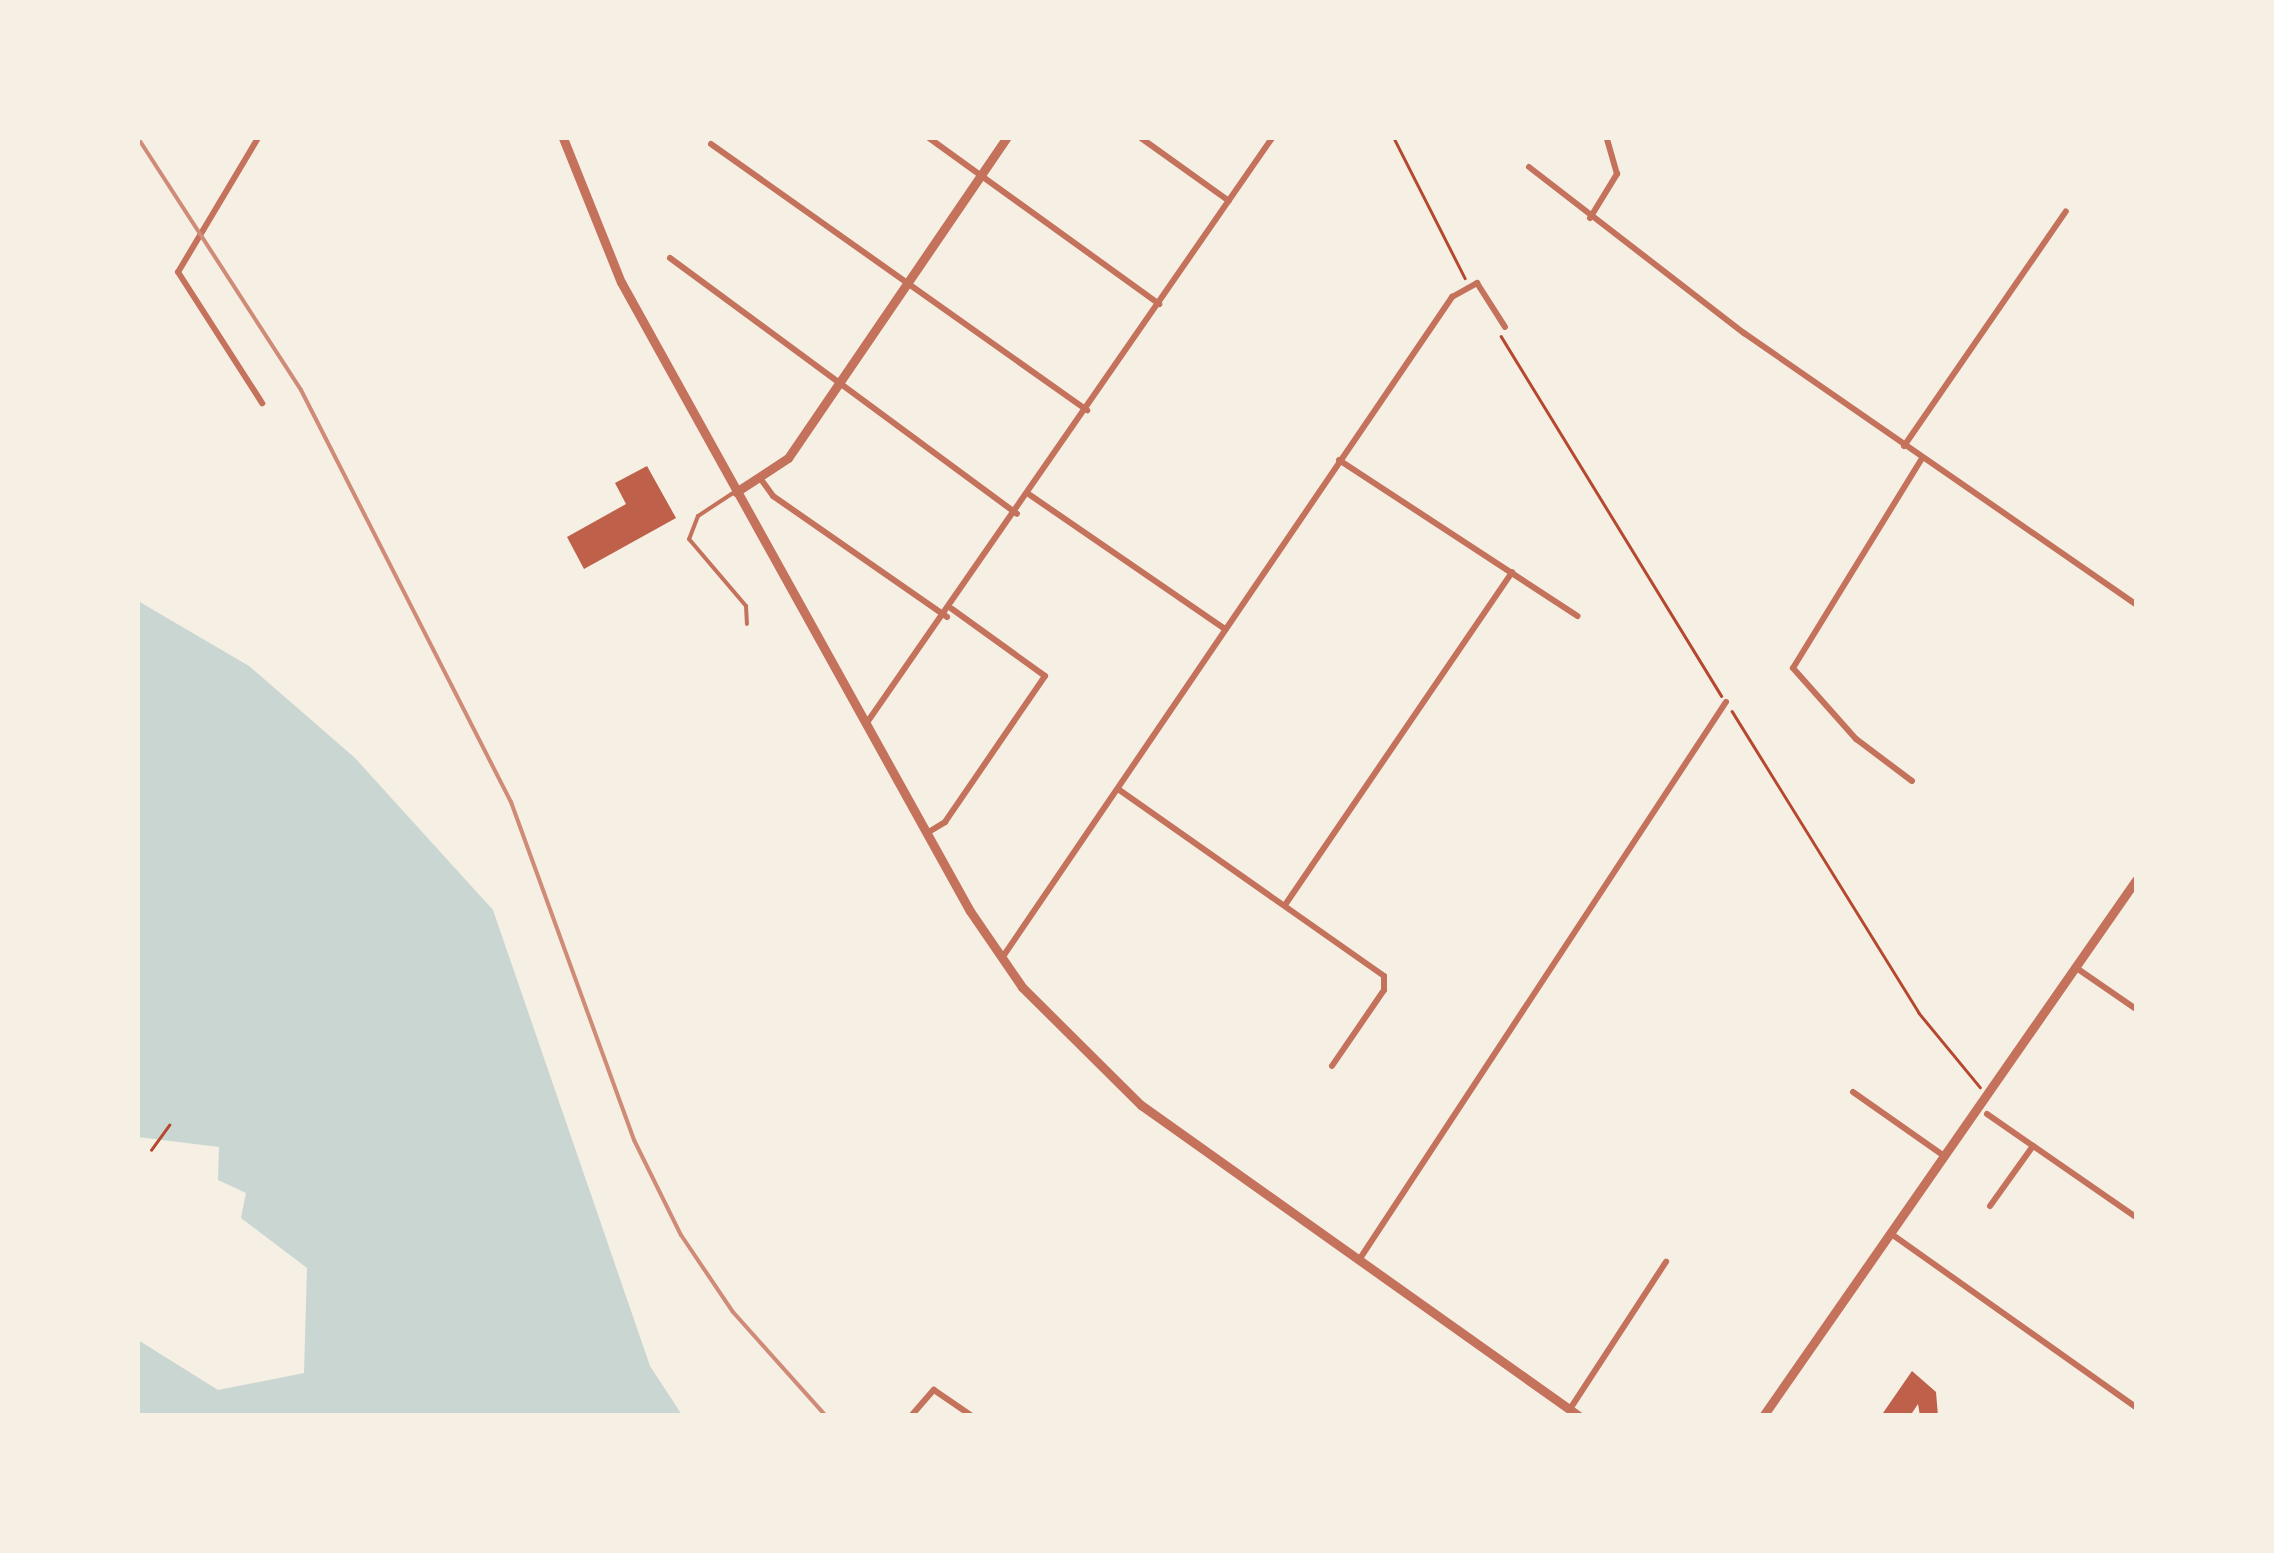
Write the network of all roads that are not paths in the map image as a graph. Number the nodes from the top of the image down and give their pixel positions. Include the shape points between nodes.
1 (259, 138) edge
2 (563, 138) edge
3 (930, 138) edge
4 (1006, 138) edge
5 (1141, 138) edge
6 (1272, 138) edge
7 (1607, 138) edge
8 (711, 144) dead end
9 (1529, 167) dead end
10 (980, 175) junction
11 (1228, 201) junction
12 (2066, 212) dead end
13 (1590, 218) junction
14 (670, 258) dead end
15 (909, 279) junction
16 (1159, 304) junction
17 (1505, 327) dead end
18 (838, 382) junction
19 (262, 403) dead end
20 (1087, 410) junction
21 (1904, 446) junction
22 (1922, 458) junction
23 (1339, 460) junction
24 (760, 478) junction
25 (736, 492) junction
26 (1030, 495) junction
27 (1017, 514) junction
28 (1512, 572) junction
29 (2136, 604) edge
30 (952, 609) junction
31 (1577, 616) dead end
32 (947, 617) junction
33 (747, 624) dead end
34 (1225, 628) junction
35 (1726, 702) road end
36 (866, 724) junction
37 (1912, 781) dead end
38 (1118, 790) junction
39 (927, 832) junction
40 (2136, 880) edge
41 (1285, 905) junction
42 (1001, 959) junction
43 (2076, 967) junction
44 (2136, 1009) edge
45 (1332, 1066) dead end
46 (1854, 1092) dead end
47 (1978, 1107) junction
48 (1988, 1114) joint
49 (2033, 1146) junction
50 (1944, 1156) junction
51 (1990, 1206) dead end
52 (2136, 1218) edge
53 (1890, 1234) junction
54 (1358, 1260) junction
55 (1666, 1262) dead end
56 (2136, 1407) edge
57 (1570, 1409) junction
58 (911, 1416) edge
59 (972, 1416) edge
60 (1579, 1416) edge
61 (1763, 1416) edge

1 - 19 street via 178,272
2 - 25 street via 591,225
3 - 10 street
4 - 10 street
5 - 11 street
6 - 11 street
7 - 13 street via 1617,174
8 - 15 street
9 - 13 street
10 - 15 street
10 - 16 street
11 - 16 street
12 - 21 street
13 - 21 street
14 - 18 street
15 - 18 street
15 - 20 street
16 - 20 street
17 - 23 street via 1479,285 1468,282
18 - 24 street via 788,458
18 - 27 street
20 - 26 street
21 - 22 street
22 - 29 street
22 - 37 street via 1793,668 1856,739
23 - 28 street
23 - 34 street
24 - 25 street
24 - 32 street via 773,496
25 - 33 lane via 698,516 689,539 746,606
25 - 36 street
26 - 27 street
26 - 34 street
27 - 30 street
28 - 31 street
28 - 41 street
30 - 32 street
30 - 39 street via 1045,676 945,822
32 - 36 street
34 - 38 street
35 - 54 street
36 - 39 street
38 - 41 street
38 - 42 street
39 - 42 street
40 - 43 street
41 - 45 street via 1384,976 1384,990
42 - 54 street via 1115,1084
43 - 44 street
43 - 47 street
46 - 50 street
47 - 48 street
47 - 50 street
48 - 49 street
49 - 51 street
49 - 52 street
50 - 53 street
53 - 56 street
53 - 61 street
54 - 57 street
55 - 57 street
57 - 60 street
58 - 59 street via 934,1390

